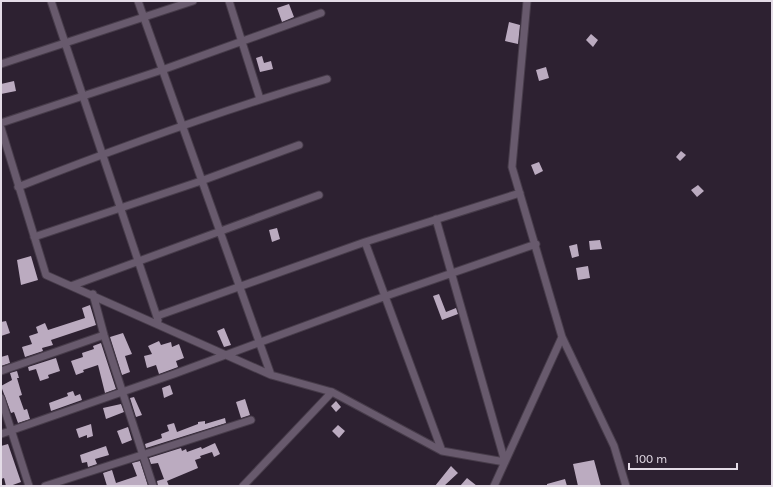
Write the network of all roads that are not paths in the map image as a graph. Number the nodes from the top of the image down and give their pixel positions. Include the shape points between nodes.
1 (51, 1) edge
2 (138, 1) edge
3 (193, 1) edge
4 (230, 1) edge
5 (527, 1) edge
6 (321, 13) dead end
7 (144, 17) junction
8 (242, 41) junction
9 (65, 42) junction
10 (1, 64) edge
11 (162, 70) junction
12 (327, 79) dead end
13 (83, 96) junction
14 (260, 99) junction
15 (1, 123) edge
16 (182, 126) junction
17 (1, 128) edge
18 (299, 145) dead end
19 (102, 154) junction
20 (201, 181) junction
21 (18, 187) junction
22 (520, 193) junction
23 (319, 195) dead end
24 (121, 209) junction
25 (436, 220) junction
26 (221, 232) junction
27 (34, 238) junction
28 (365, 242) junction
29 (536, 244) junction
30 (138, 262) junction
31 (452, 273) junction
32 (71, 286) junction
33 (241, 287) junction
34 (92, 294) junction
35 (386, 296) junction
36 (157, 316) junction
37 (158, 324) junction
38 (104, 335) junction
39 (562, 337) junction
40 (261, 342) junction
41 (225, 355) junction
42 (1, 371) edge
43 (271, 375) junction
44 (122, 392) junction
45 (332, 392) junction
46 (1, 398) edge
47 (251, 420) dead end
48 (11, 430) junction
49 (1, 434) edge
50 (442, 450) junction
51 (142, 455) junction
52 (505, 462) junction
53 (30, 486) edge
54 (45, 486) edge
55 (153, 486) edge
56 (243, 486) edge
57 (494, 486) edge
58 (626, 486) edge

1 - 9 street
2 - 7 street
3 - 7 street
4 - 8 street
5 - 22 street via 512,167
6 - 8 street
7 - 9 street
7 - 11 street
8 - 11 street
8 - 14 street
9 - 10 street
9 - 13 street
11 - 13 street
11 - 16 street
12 - 14 street
13 - 15 street
13 - 19 street
14 - 16 street
16 - 19 street
16 - 20 street
17 - 21 street
18 - 20 street
19 - 21 street
19 - 24 street
20 - 24 street
20 - 26 street
21 - 27 street
22 - 25 street
22 - 29 street
23 - 26 street
24 - 27 street
24 - 30 street
25 - 28 street
25 - 31 street
26 - 30 street
26 - 33 street
27 - 32 street via 46,275
28 - 33 street
28 - 35 street
29 - 31 street
29 - 39 street
30 - 32 street
30 - 36 street
31 - 35 street
31 - 52 street
32 - 34 street
33 - 36 street
33 - 40 street
34 - 37 street
34 - 38 street
35 - 40 street
35 - 50 street
36 - 37 street
37 - 41 street
38 - 42 street
38 - 44 street
39 - 52 street
39 - 58 street via 614,446
40 - 41 street
40 - 43 street
41 - 43 street
41 - 44 street
43 - 45 street
44 - 48 street
44 - 51 street
45 - 50 street
45 - 56 street
46 - 48 street
47 - 51 street
48 - 49 street
48 - 53 street
50 - 52 street
51 - 54 street
51 - 55 street
52 - 57 street

